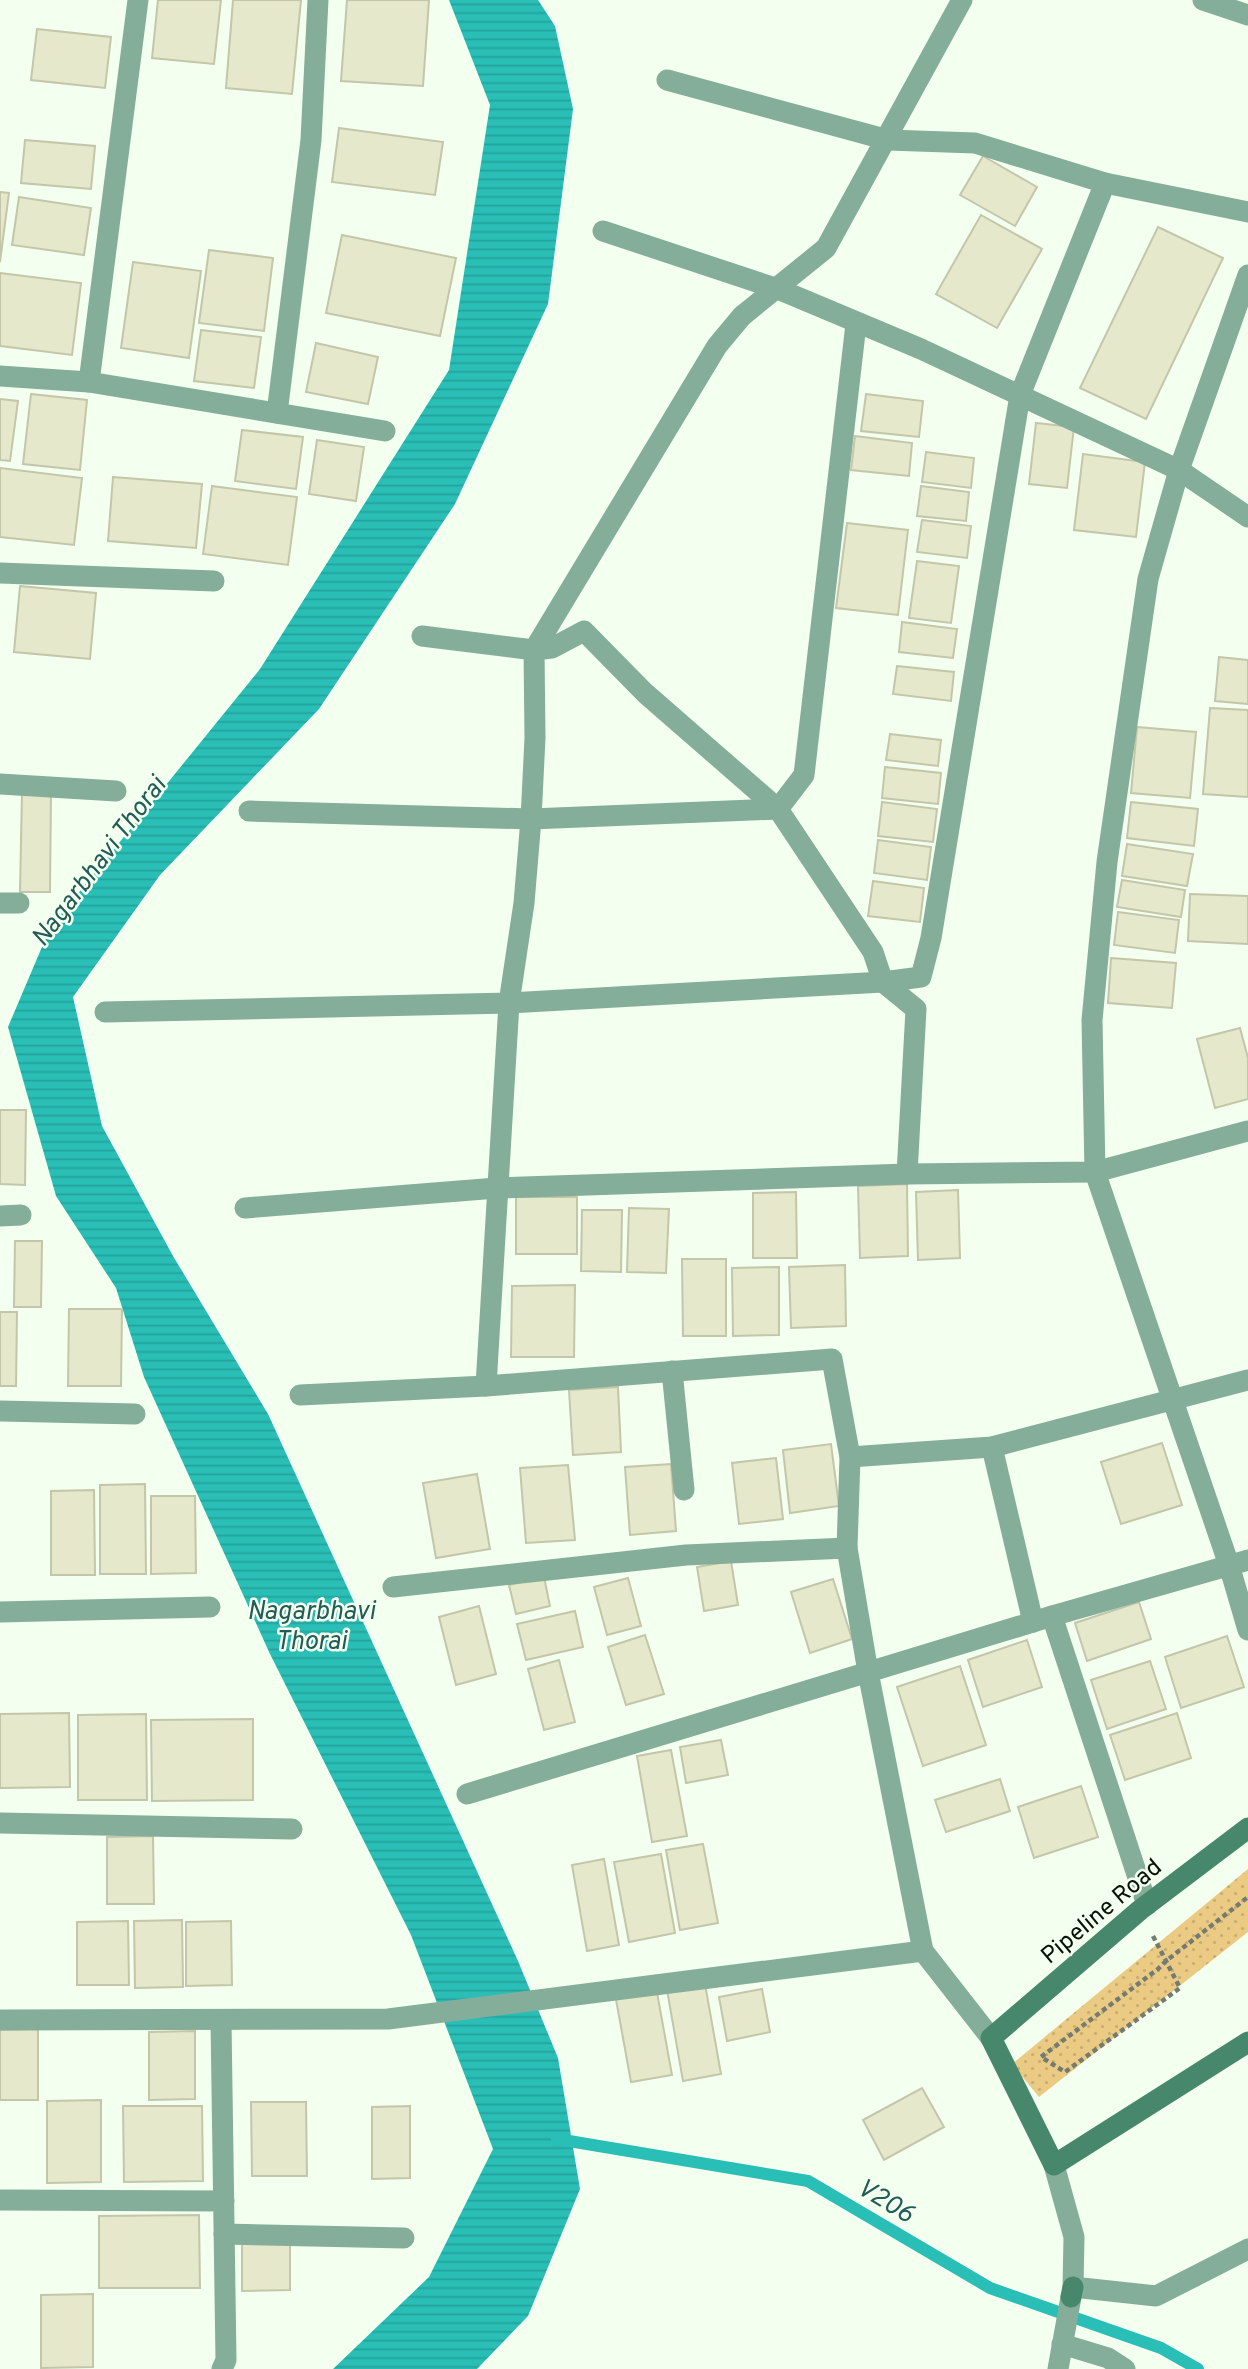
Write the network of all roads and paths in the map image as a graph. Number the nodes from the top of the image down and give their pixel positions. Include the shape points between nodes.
1 (138, 0) edge
2 (318, 0) edge
3 (962, 0) edge
4 (1203, 0) edge
5 (1248, 15) edge
6 (667, 80) dead end
7 (888, 140) junction
8 (1105, 183) junction
9 (1248, 212) edge
10 (603, 231) dead end
11 (1248, 275) edge
12 (778, 289) junction
13 (856, 324) junction
14 (0, 376) edge
15 (89, 382) junction
16 (1020, 395) junction
17 (277, 414) junction
18 (385, 430) dead end
19 (1178, 470) junction
20 (1248, 517) edge
21 (0, 573) edge
22 (214, 581) dead end
23 (422, 636) dead end
24 (534, 650) junction
25 (0, 784) edge
26 (116, 791) dead end
27 (778, 809) junction
28 (249, 811) dead end
29 (531, 819) junction
30 (883, 982) junction
31 (509, 1003) junction
32 (105, 1012) dead end
33 (1248, 1130) edge
34 (1096, 1172) junction
35 (906, 1174) junction
36 (498, 1188) junction
37 (245, 1208) dead end
38 (672, 1371) junction
39 (1248, 1380) edge
40 (486, 1386) junction
41 (300, 1395) dead end
42 (1173, 1402) junction
43 (0, 1411) edge
44 (135, 1414) dead end
45 (992, 1447) junction
46 (850, 1457) junction
47 (684, 1490) dead end
48 (848, 1548) junction
49 (1239, 1563) edge
50 (393, 1587) dead end
51 (209, 1607) dead end
52 (0, 1612) edge
53 (1042, 1619) junction
54 (1248, 1630) edge
55 (868, 1672) junction
56 (467, 1794) dead end
57 (0, 1823) edge
58 (1248, 1828) edge
59 (292, 1829) dead end
60 (1248, 1897) edge
61 (1147, 1905) junction
62 (923, 1951) junction
63 (1166, 1961) junction
64 (0, 2021) edge
65 (221, 2021) junction
66 (991, 2038) junction
67 (1248, 2042) edge
68 (1054, 2165) junction
69 (0, 2200) edge
70 (224, 2201) junction
71 (224, 2234) junction
72 (404, 2238) dead end
73 (1248, 2249) edge
74 (1072, 2292) junction
75 (1063, 2339) junction
76 (222, 2369) edge
77 (1058, 2369) edge
78 (1125, 2369) edge

1 - 15 street
2 - 17 street via 311,140
3 - 7 street
4 - 5 street
6 - 7 street
7 - 8 street via 975,143
7 - 12 street via 826,248
8 - 9 street
8 - 16 street
10 - 12 street
11 - 19 street
12 - 13 street
12 - 24 street via 742,316 717,346
13 - 16 street
13 - 27 street via 804,775
14 - 15 street
15 - 17 street
16 - 19 street
16 - 30 street via 931,938 921,977
17 - 18 street
19 - 20 street
19 - 34 street via 1148,579 1107,862 1092,1020
21 - 22 street
23 - 24 street
24 - 27 street via 552,648 584,631 645,693
24 - 29 street
25 - 26 street
27 - 29 street
27 - 30 street via 873,952
28 - 29 street
29 - 31 street
30 - 31 street
30 - 35 street via 916,1009
31 - 32 street
31 - 36 street
33 - 34 street
34 - 35 street
34 - 42 street
35 - 36 street
36 - 37 street
36 - 40 street
38 - 40 street
38 - 46 street via 832,1359
38 - 47 street
39 - 42 street
40 - 41 street
42 - 45 street
42 - 49 street
43 - 44 street
45 - 46 street
45 - 53 street
46 - 48 street
48 - 50 street via 686,1555
48 - 55 street
49 - 53 street
49 - 54 street
51 - 52 street
53 - 55 street
53 - 61 street
55 - 56 street
55 - 62 street
57 - 59 street
58 - 61 main road, Pipeline Road
60 - 63 path
61 - 66 main road, Pipeline Road
62 - 65 street via 388,2019
62 - 66 street
63 - 63 path via 1180,1989 1065,2072 1041,2057
64 - 65 street
65 - 70 street
66 - 68 main road
67 - 68 main road
68 - 74 street via 1074,2237
69 - 70 street
70 - 71 street
71 - 72 street
71 - 76 street via 226,2360
73 - 74 street via 1156,2296
74 - 75 street
75 - 77 street
75 - 78 street

